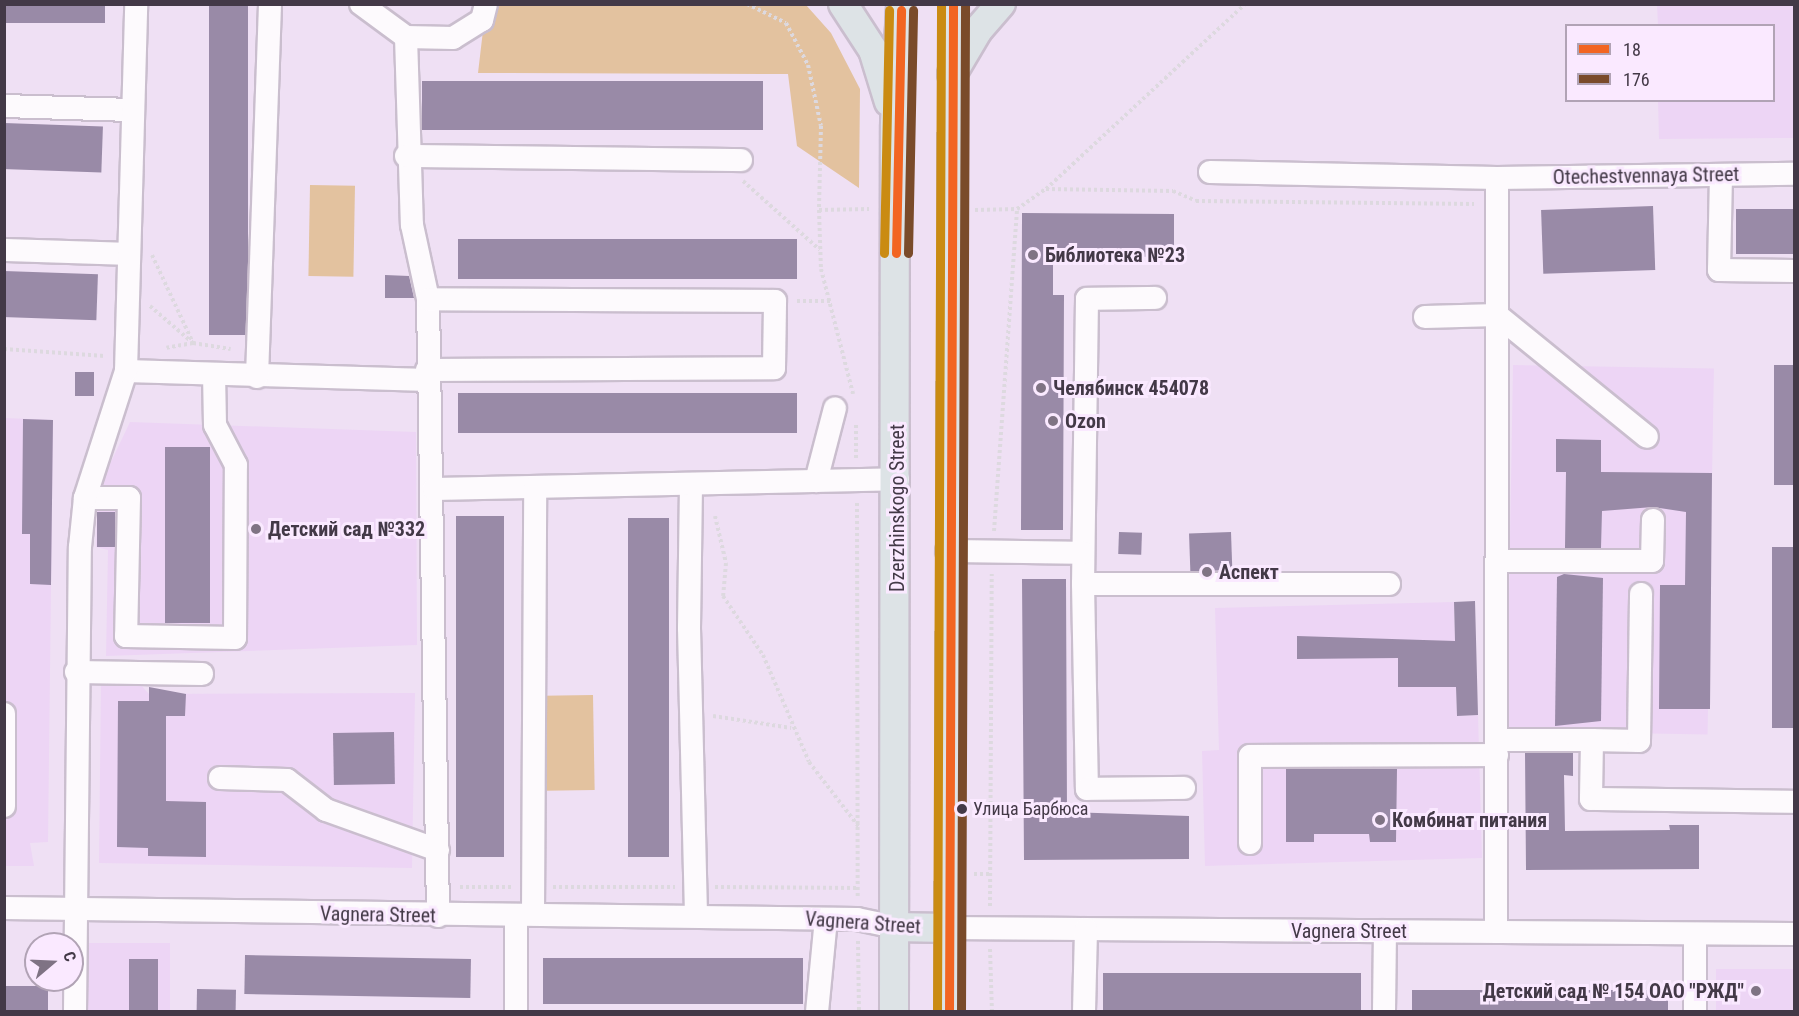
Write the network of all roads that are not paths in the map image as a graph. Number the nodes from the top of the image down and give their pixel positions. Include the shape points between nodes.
1 (136, 4) edge
2 (270, 4) edge
3 (361, 4) edge
4 (486, 4) edge
5 (843, 4) edge
6 (901, 4) edge
7 (953, 4) edge
8 (1001, 4) edge
9 (406, 37) junction
10 (950, 79) junction
11 (4, 106) edge
12 (133, 110) junction
13 (895, 124) junction
14 (406, 156) junction
15 (741, 160) dead end
16 (1210, 172) dead end
17 (1794, 174) edge
18 (1721, 175) junction
19 (1497, 178) junction
20 (4, 250) edge
21 (128, 254) junction
22 (1794, 272) edge
23 (1155, 298) dead end
24 (428, 299) junction
25 (1497, 315) junction
26 (1425, 317) dead end
27 (126, 371) junction
28 (214, 375) junction
29 (428, 375) junction
30 (257, 377) junction
31 (848, 407) road end
32 (1647, 437) dead end
33 (898, 479) junction
34 (816, 481) junction
35 (699, 485) junction
36 (535, 487) junction
37 (434, 489) junction
38 (85, 498) junction
39 (1653, 520) dead end
40 (948, 551) junction
41 (1083, 553) junction
42 (1497, 561) junction
43 (1083, 584) junction
44 (1389, 584) dead end
45 (1641, 594) dead end
46 (76, 672) junction
47 (202, 674) dead end
48 (4, 714) edge
49 (1592, 740) junction
50 (1497, 747) junction
51 (220, 778) dead end
52 (1184, 788) dead end
53 (1794, 802) edge
54 (4, 806) edge
55 (1250, 843) dead end
56 (438, 850) junction
57 (4, 908) edge
58 (73, 910) junction
59 (525, 915) junction
60 (438, 916) junction
61 (696, 916) junction
62 (825, 919) junction
63 (895, 927) junction
64 (946, 928) junction
65 (1086, 928) junction
66 (1385, 931) junction
67 (1496, 932) junction
68 (1695, 934) junction
69 (1794, 934) edge
70 (75, 1011) edge
71 (516, 1011) edge
72 (817, 1011) edge
73 (894, 1011) edge
74 (948, 1011) edge
75 (1084, 1011) edge
76 (1384, 1011) edge
77 (1695, 1011) edge

1 - 12 street
2 - 30 street
3 - 9 street
4 - 9 street via 482,20 453,38
5 - 13 main road via 873,50
6 - 13 main road, Dzerzhinskogo Street
7 - 10 main road
8 - 10 main road via 978,30
9 - 14 street
10 - 40 main road
11 - 12 street
12 - 21 street
13 - 33 main road, Dzerzhinskogo Street
14 - 15 street
14 - 24 street via 412,225
16 - 19 street, Otechestvennaya Street
17 - 18 street, Otechestvennaya Street
18 - 19 street, Otechestvennaya Street
18 - 22 street via 1719,270
19 - 25 street
20 - 21 street
21 - 27 street
23 - 41 street via 1087,299
24 - 29 street
24 - 29 street via 775,301 774,368
25 - 26 street
25 - 32 street
25 - 42 street
27 - 28 street
27 - 38 street via 123,397
28 - 30 street
28 - 38 street via 215,425 236,465 235,638 126,636 129,498
29 - 30 street
29 - 37 street
31 - 34 street
33 - 34 street
33 - 63 main road, Dzerzhinskogo Street
34 - 35 street
35 - 36 street
35 - 61 street via 691,715
36 - 37 street
36 - 59 street
37 - 56 street
38 - 46 street
39 - 42 street via 1652,561
40 - 41 street
40 - 64 main road
41 - 43 street
42 - 50 street
43 - 44 street
43 - 52 street via 1087,789
45 - 49 street via 1640,741
46 - 47 street
46 - 58 street
48 - 54 street
49 - 50 street
49 - 53 street via 1591,799
50 - 55 street via 1250,756
50 - 67 street
51 - 56 street via 287,780 326,810
56 - 60 street
57 - 58 street, Vagnera Street
58 - 60 street, Vagnera Street
58 - 70 street
59 - 60 street, Vagnera Street
59 - 61 street, Vagnera Street
59 - 71 street
61 - 62 street, Vagnera Street
62 - 63 street, Vagnera Street via 856,919
62 - 72 street
63 - 64 main road, Vagnera Street
63 - 73 main road, Dzerzhinskogo Street
64 - 65 street, Vagnera Street
64 - 74 main road
65 - 66 street, Vagnera Street
65 - 75 street
66 - 67 street, Vagnera Street
66 - 76 street
67 - 68 street, Vagnera Street
68 - 69 street, Vagnera Street
68 - 77 street

